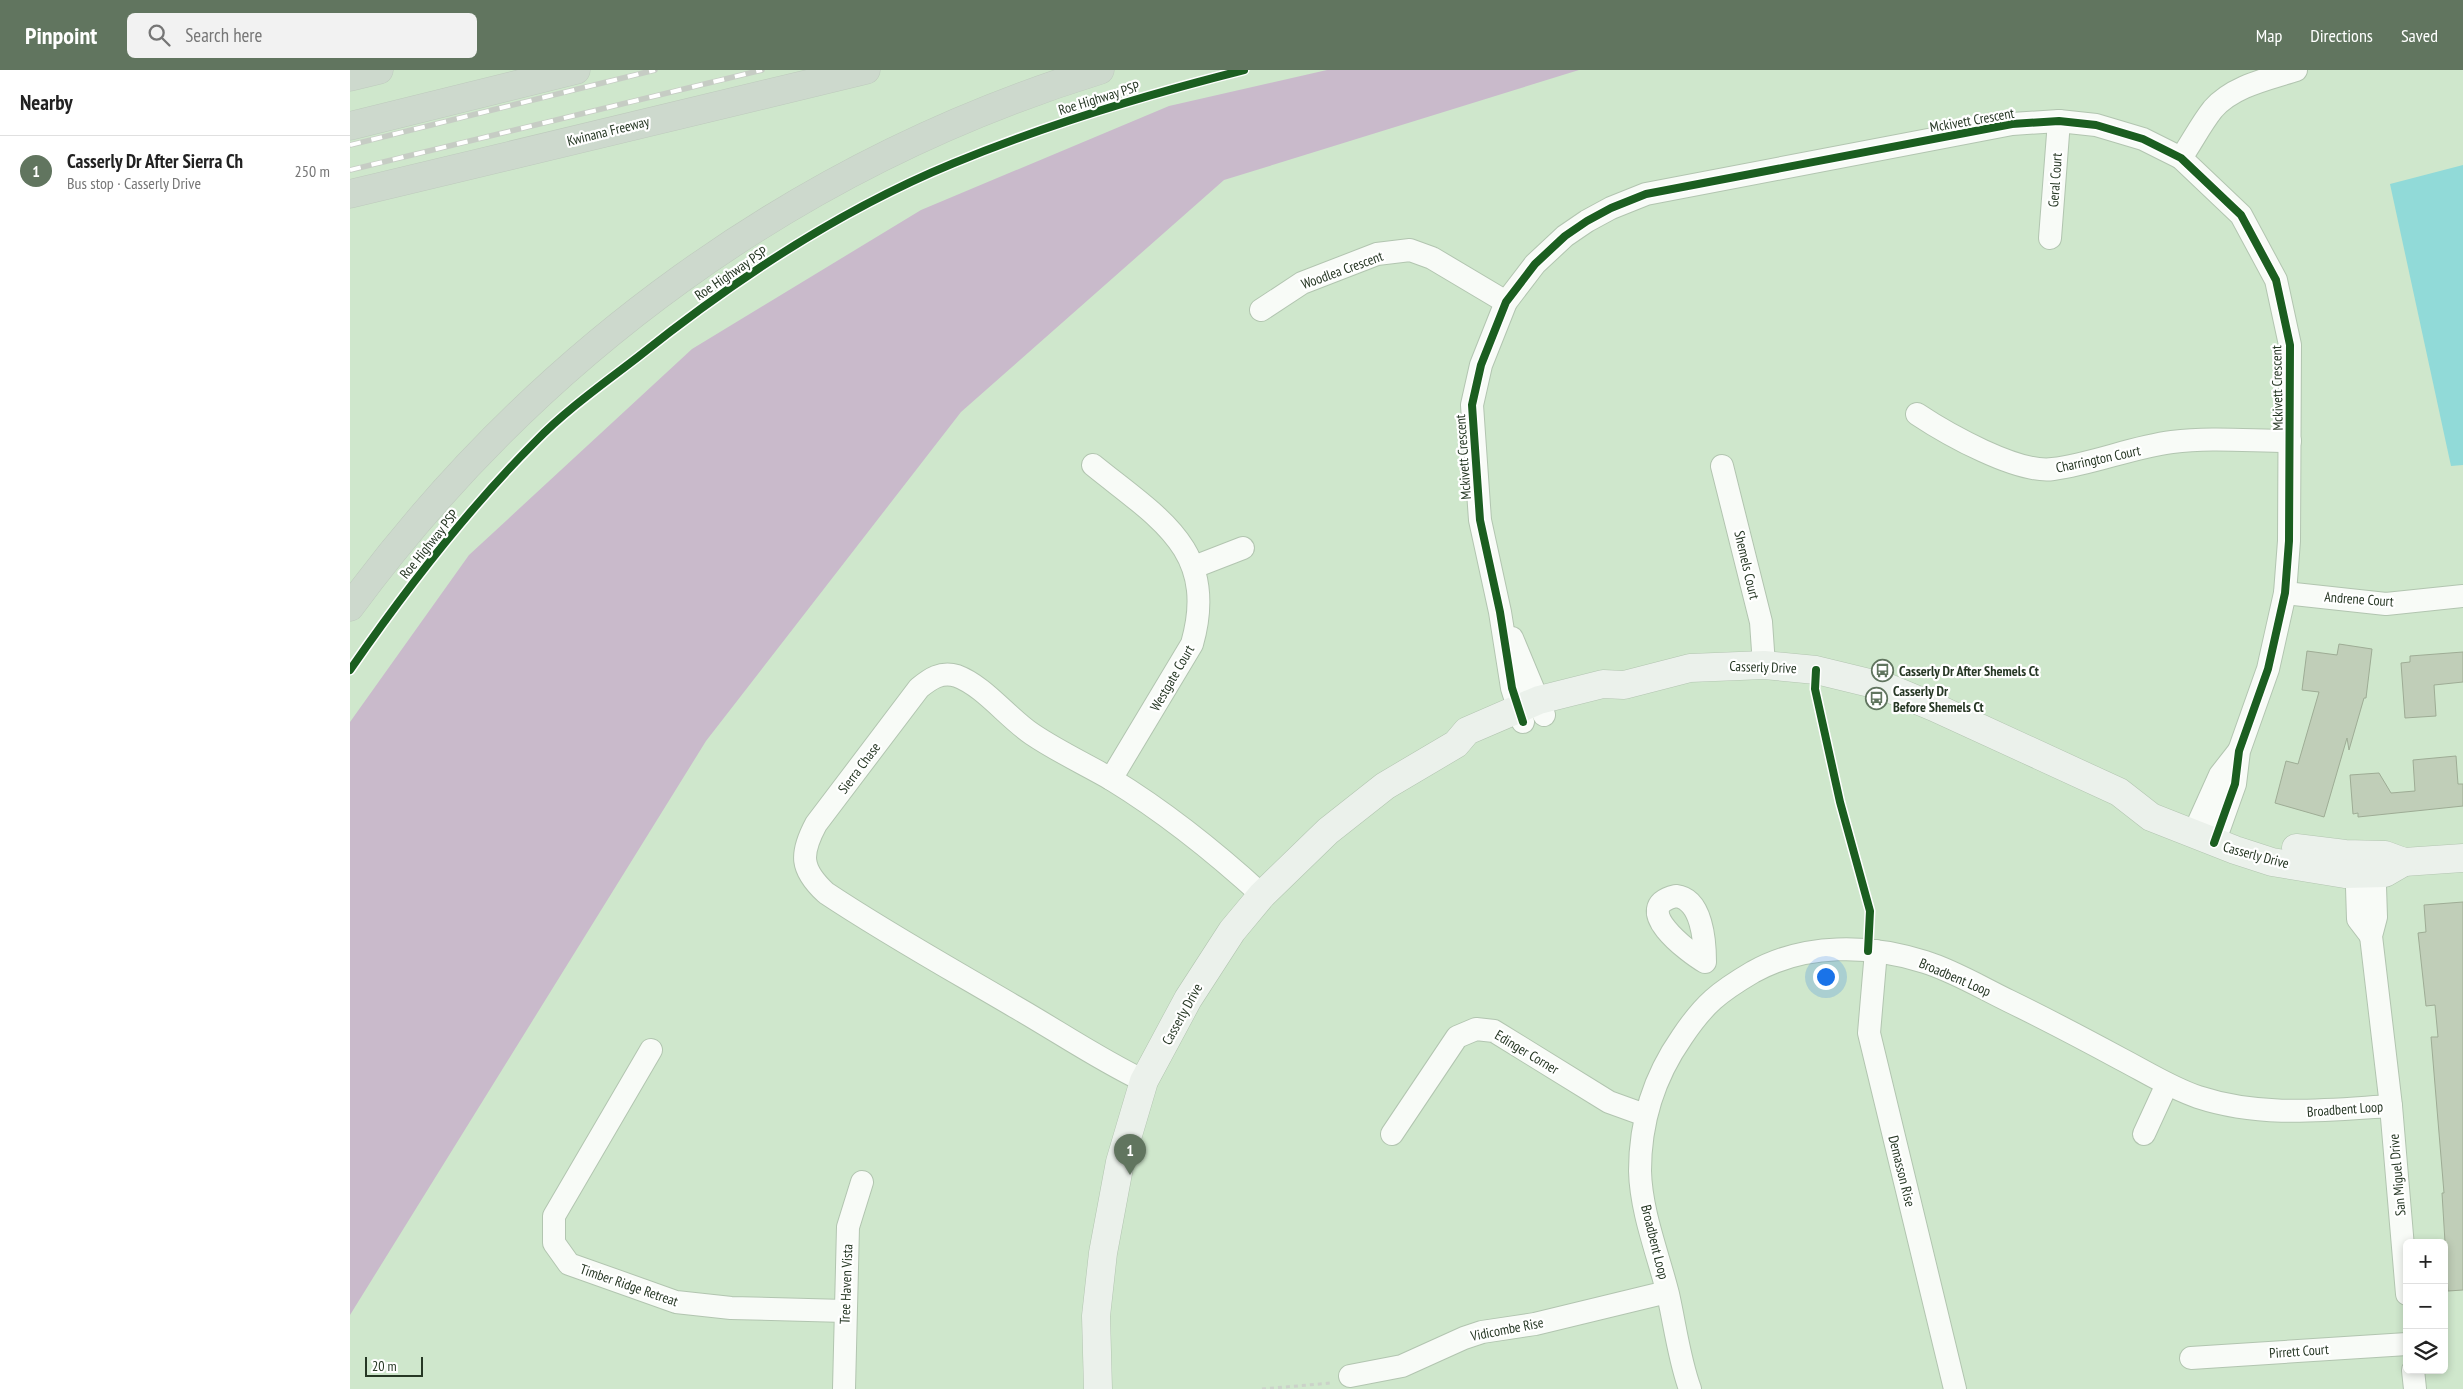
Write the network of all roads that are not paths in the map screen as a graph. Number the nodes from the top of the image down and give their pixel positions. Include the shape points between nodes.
1 (379, 70) edge
2 (576, 70) edge
3 (866, 70) edge
4 (1100, 70) edge
5 (2296, 70) edge
6 (350, 77) edge
7 (2059, 121) junction
8 (350, 126) edge
9 (2182, 158) junction
10 (350, 194) edge
11 (2050, 238) dead end
12 (1506, 302) junction
13 (1261, 310) dead end
14 (1917, 414) dead end
15 (2290, 441) junction
16 (1093, 465) dead end
17 (1722, 466) dead end
18 (1243, 548) dead end
19 (1194, 567) junction
20 (2286, 593) junction
21 (2463, 596) edge
22 (350, 607) edge
23 (1764, 665) junction
24 (1531, 712) junction
25 (1112, 779) junction
26 (2206, 831) junction
27 (2463, 858) edge
28 (2365, 864) junction
29 (1262, 895) junction
30 (1876, 951) junction
31 (1705, 962) dead end
32 (1724, 989) junction
33 (652, 1050) dead end
34 (1144, 1081) junction
35 (2167, 1084) junction
36 (2391, 1106) junction
37 (1645, 1115) junction
38 (1392, 1134) dead end
39 (2144, 1134) dead end
40 (862, 1182) dead end
41 (2406, 1284) edge
42 (1667, 1292) junction
43 (845, 1311) junction
44 (2403, 1344) edge
45 (2191, 1358) dead end
46 (2413, 1374) edge
47 (1350, 1376) road end
48 (844, 1389) edge
49 (1098, 1389) edge
50 (1690, 1389) edge
51 (1955, 1389) edge
52 (2414, 1389) edge

1 - 6 highway
2 - 8 highway
3 - 10 highway, Kwinana Freeway
4 - 22 highway via 964,118 860,168 759,225 663,290 573,362 489,442 411,527
5 - 9 street via 2226,97 2213,109
7 - 9 street, Mckivett Crescent via 2096,125 2133,136
7 - 11 street, Geral Court
7 - 12 street, Mckivett Crescent via 2012,124 1646,194 1611,208 1565,236 1535,264
9 - 15 street, Mckivett Crescent via 2241,215 2276,280 2290,345
12 - 13 street, Woodlea Crescent via 1432,258 1410,250 1378,254 1302,283
12 - 24 street, Mckivett Crescent via 1481,366 1472,405 1480,520 1512,688
14 - 15 street, Charrington Court via 1951,436 2027,468 2051,470 2170,442
15 - 20 street, Mckivett Crescent
16 - 19 street, Westgate Court via 1177,536
17 - 23 street, Shemels Court via 1761,622
18 - 19 street
19 - 25 street, Westgate Court via 1200,593 1199,621 1192,644
20 - 21 street, Andrene Court via 2386,604
20 - 26 street, Mckivett Crescent via 2268,669 2239,751 2220,775
23 - 24 street, Casserly Drive via 1690,668 1624,685 1608,697
23 - 26 street, Casserly Drive via 1816,670 1886,687 2119,792 2151,816
24 - 29 street, Casserly Drive via 1478,741 1456,744 1385,786 1299,857
25 - 29 street, Sierra Chase via 1217,854
25 - 34 street, Sierra Chase via 1030,733 971,684 944,674 931,678 919,688 816,824 806,843 804,859 807,871 819,887 876,926
26 - 28 street, Casserly Drive via 2272,862
27 - 28 street, Casserly Drive via 2404,862 2385,873
28 - 36 street, San Miguel Drive via 2376,917 2371,936
29 - 34 street, Casserly Drive via 1232,930 1188,999
30 - 32 street, Broadbent Loop via 1827,949 1798,954 1770,963
30 - 35 street, Broadbent Loop via 1926,962 1967,980
30 - 51 street, Demasson Rise via 1869,1033
31 - 32 street
32 - 37 street, Broadbent Loop via 1699,1011 1674,1049 1656,1080
33 - 43 street, Timber Ridge Retreat via 554,1216 554,1243 569,1264 676,1302 731,1308
34 - 49 street, Casserly Drive via 1120,1162 1103,1253 1096,1316
35 - 36 street, Broadbent Loop via 2233,1107 2261,1111
35 - 39 street
36 - 41 street, San Miguel Drive
37 - 38 street, Edinger Corner via 1609,1102 1494,1031 1476,1029 1457,1037
37 - 42 street, Broadbent Loop via 1640,1172 1648,1219
40 - 43 street, Tree Haven Vista via 848,1227
42 - 47 street, Vidicombe Rise via 1535,1324 1482,1332 1402,1366
42 - 50 street, Broadbent Loop
43 - 48 street, Tree Haven Vista
44 - 45 street, Pirrett Court
46 - 52 street

